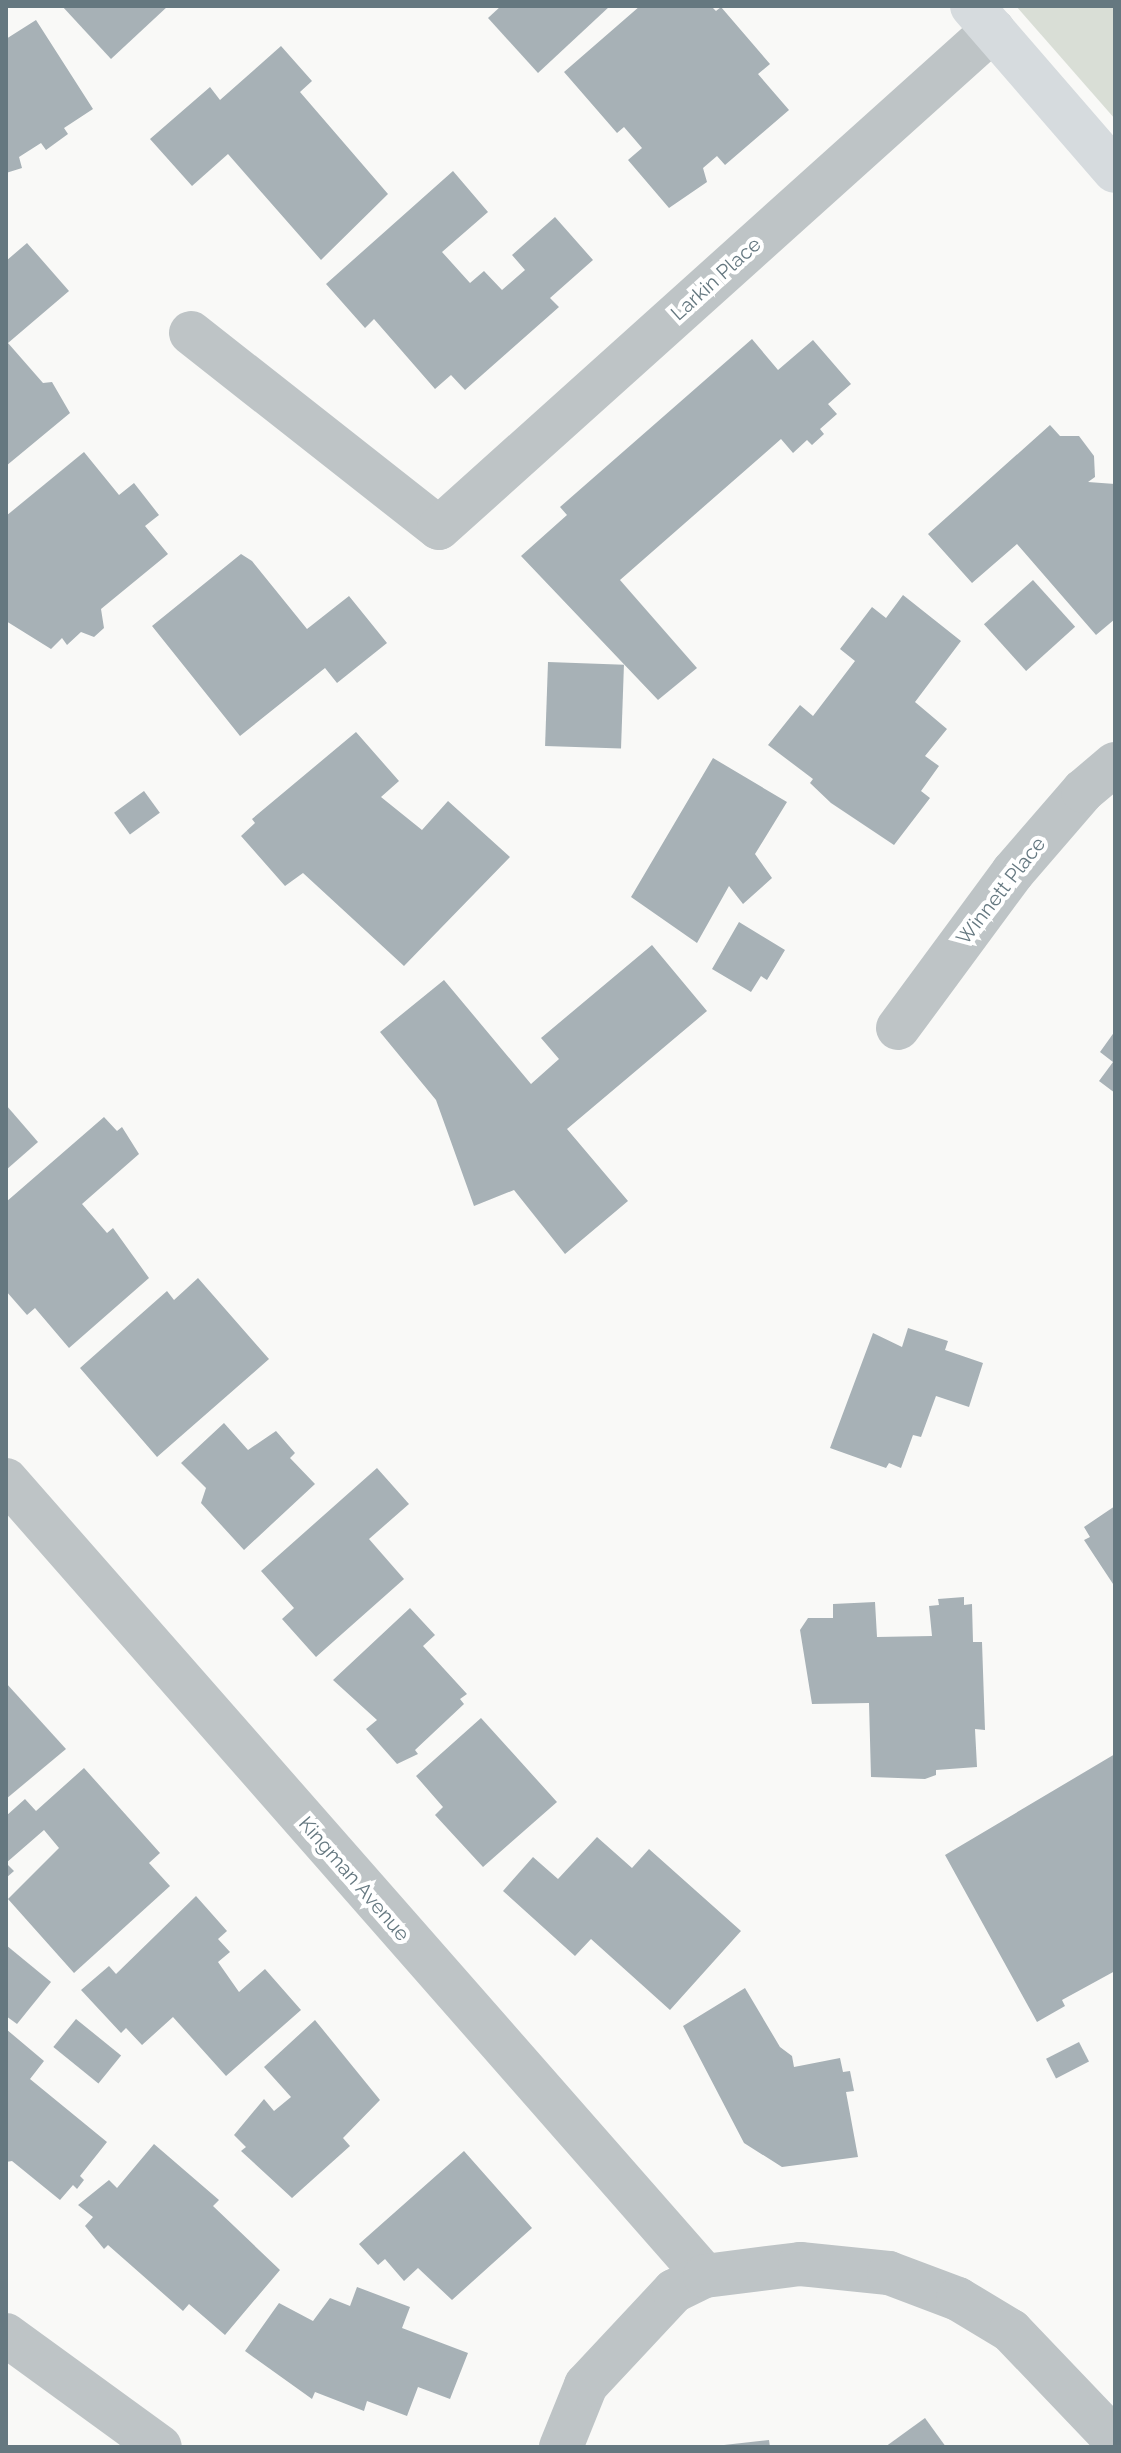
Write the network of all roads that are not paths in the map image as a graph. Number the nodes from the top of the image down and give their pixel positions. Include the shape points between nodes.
1 (982, 18) edge
2 (1115, 171) edge
3 (191, 333) dead end
4 (1115, 764) edge
5 (898, 1028) dead end
6 (6, 1480) edge
7 (705, 2276) junction
8 (6, 2335) edge
9 (1115, 2440) edge
10 (160, 2447) edge
11 (561, 2447) edge

1 - 2 main road
1 - 3 street, Larkin Place via 439,528
4 - 5 street, Winnett Place via 1083,791 1013,872
6 - 7 street, Kingman Avenue
7 - 9 street via 800,2264 889,2273 958,2299 1011,2331
7 - 11 street via 674,2291 610,2354 586,2385
8 - 10 street

